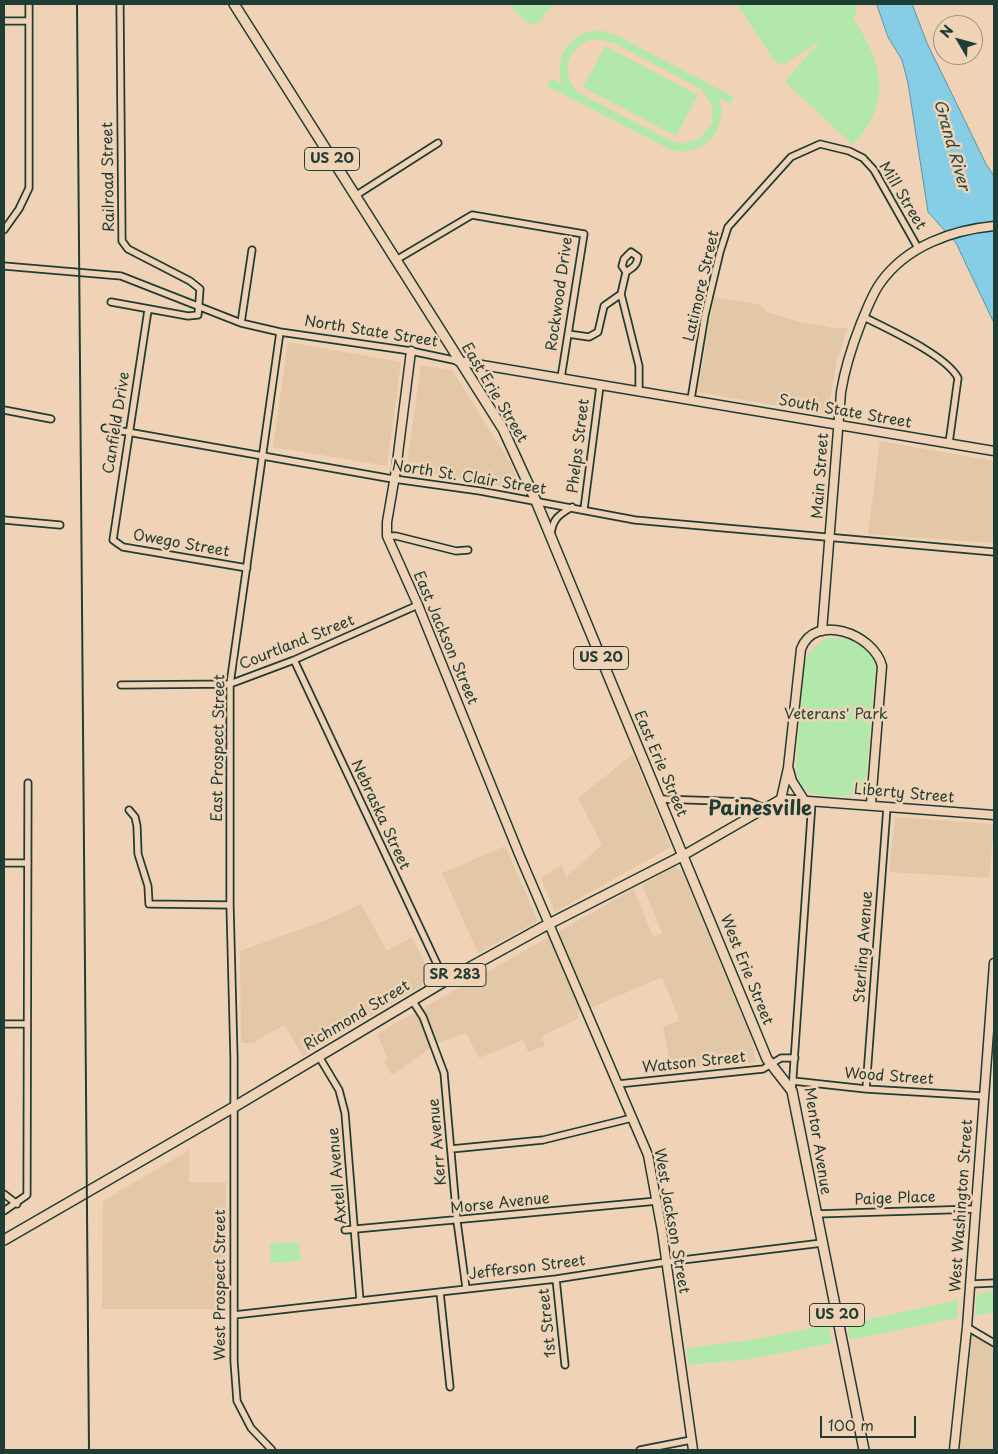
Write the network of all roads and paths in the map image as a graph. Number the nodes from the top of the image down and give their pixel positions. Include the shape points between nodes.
1 (29, 4) edge
2 (120, 4) edge
3 (234, 4) edge
4 (4, 21) edge
5 (29, 21) junction
6 (438, 143) dead end
7 (805, 149) joint
8 (356, 196) junction
9 (994, 226) edge
10 (4, 230) edge
11 (918, 248) junction
12 (252, 250) dead end
13 (396, 260) junction
14 (4, 266) edge
15 (626, 272) dead end
16 (621, 294) junction
17 (110, 302) dead end
18 (198, 306) junction
19 (148, 310) junction
20 (864, 317) junction
21 (240, 323) junction
22 (280, 332) junction
23 (568, 334) junction
24 (411, 351) junction
25 (458, 360) junction
26 (560, 378) junction
27 (600, 386) junction
28 (640, 392) junction
29 (691, 399) junction
30 (4, 410) edge
31 (51, 419) dead end
32 (838, 425) junction
33 (106, 428) dead end
34 (128, 433) junction
35 (949, 443) junction
36 (994, 451) edge
37 (261, 456) junction
38 (394, 478) junction
39 (536, 501) junction
40 (572, 507) junction
41 (584, 509) junction
42 (4, 520) edge
43 (60, 525) dead end
44 (387, 536) junction
45 (550, 536) junction
46 (831, 537) junction
47 (113, 540) joint
48 (468, 550) dead end
49 (994, 552) edge
50 (247, 568) junction
51 (418, 605) junction
52 (822, 631) junction
53 (294, 660) junction
54 (230, 684) junction
55 (121, 685) dead end
56 (788, 768) junction
57 (28, 783) dead end
58 (658, 799) junction
59 (781, 799) junction
60 (808, 801) junction
61 (871, 804) junction
62 (887, 807) junction
63 (764, 808) junction
64 (129, 810) dead end
65 (994, 815) edge
66 (684, 855) junction
67 (4, 863) edge
68 (28, 863) junction
69 (230, 905) junction
70 (550, 924) junction
71 (994, 963) edge
72 (445, 980) junction
73 (412, 1000) junction
74 (4, 1024) edge
75 (27, 1024) junction
76 (318, 1055) junction
77 (795, 1058) junction
78 (772, 1065) junction
79 (793, 1081) junction
80 (618, 1084) junction
81 (866, 1089) junction
82 (792, 1091) junction
83 (983, 1096) junction
84 (234, 1108) junction
85 (632, 1118) junction
86 (451, 1148) junction
87 (4, 1194) edge
88 (657, 1201) junction
89 (17, 1204) junction
90 (976, 1209) junction
91 (4, 1211) edge
92 (815, 1214) junction
93 (457, 1221) junction
94 (345, 1230) dead end
95 (355, 1230) junction
96 (4, 1240) edge
97 (822, 1243) junction
98 (666, 1262) junction
99 (556, 1279) junction
100 (994, 1283) edge
101 (971, 1284) junction
102 (466, 1288) junction
103 (440, 1292) junction
104 (360, 1301) junction
105 (234, 1315) junction
106 (967, 1327) junction
107 (994, 1343) edge
108 (565, 1365) dead end
109 (450, 1387) dead end
110 (691, 1440) junction
111 (272, 1450) edge
112 (640, 1450) edge
113 (693, 1450) edge
114 (864, 1450) edge
115 (954, 1450) edge

1 - 5 street
2 - 18 street, Railroad Street via 122,241 128,249 200,289
3 - 8 main road, East Erie Street / US 20
4 - 5 street
5 - 10 street via 29,188
6 - 8 street
7 - 11 street, Mill Street via 820,144 849,150 863,158 874,170
7 - 29 street, Latimore Street via 777,171 728,227 706,315
8 - 13 main road, East Erie Street / US 20
9 - 11 street, Main Street via 966,230
11 - 20 street, Main Street via 881,282
12 - 21 street
13 - 23 street, Rockwood Drive via 472,215 584,234
13 - 25 main road, East Erie Street / US 20
14 - 18 street, North State Street via 121,276
15 - 16 street
16 - 23 street via 604,306 598,332 589,337
16 - 28 street via 639,366
17 - 19 street
18 - 19 street via 198,315 188,316
18 - 21 street, North State Street
19 - 34 street, Canfield Drive
20 - 32 street, Main Street via 848,355
20 - 35 street via 953,369 958,378
21 - 22 street, North State Street
22 - 24 street, North State Street
22 - 37 street, East Prospect Street
23 - 26 street, Rockwood Drive
24 - 25 street, North State Street
24 - 38 street, East Jackson Street
25 - 26 street, North State Street
25 - 39 main road, East Erie Street / US 20 via 503,430
26 - 27 street, North State Street
27 - 28 street, North State Street
27 - 41 street, Phelps Street
28 - 29 street, North State Street
29 - 32 street, South State Street
30 - 31 street
32 - 35 street, South State Street
32 - 46 street, Main Street
33 - 34 street, North St. Clair Street
34 - 37 street, North St. Clair Street
34 - 47 street, Canfield Drive
35 - 36 street, South State Street
37 - 38 street, North St. Clair Street
37 - 50 street, East Prospect Street
38 - 39 street, North St. Clair Street
38 - 44 street, East Jackson Street
39 - 40 street, North St. Clair Street
39 - 45 main road, East Erie Street / US 20
40 - 41 street, North St. Clair Street
40 - 45 street via 552,522
41 - 46 street, North St. Clair Street via 635,520
42 - 43 street
44 - 48 street via 456,551
44 - 51 street, East Jackson Street
45 - 58 main road, East Erie Street / US 20
46 - 49 street, North St. Clair Street
46 - 52 street, Main Street
47 - 50 street, Owego Street via 123,547
50 - 54 street, East Prospect Street
51 - 53 street, Courtland Street
51 - 70 street, East Jackson Street
52 - 56 street via 808,637 801,649
52 - 61 street via 854,635 876,650 882,666
53 - 54 street, Courtland Street
53 - 72 street, Nebraska Street
54 - 55 street, Courtland Street
54 - 69 street, East Prospect Street
56 - 59 street
56 - 60 street via 792,781
57 - 68 street
58 - 63 street via 750,802
58 - 66 main road, East Erie Street / US 20
59 - 60 street
59 - 63 street, Richmond Street
60 - 61 street, Liberty Street
60 - 77 street, Mentor Avenue
61 - 62 street, Liberty Street
62 - 65 street, Liberty Street
62 - 81 street, Sterling Avenue
63 - 66 street, Richmond Street
64 - 69 street via 137,826 138,854 148,886 149,904
66 - 70 main road, Richmond Street / SR 283
66 - 78 main road, West Erie Street / US 20
67 - 68 street
68 - 75 street
69 - 84 street, East Prospect Street
70 - 72 main road, Richmond Street / SR 283
70 - 80 street, West Jackson Street
71 - 83 street, West Washington Street
72 - 73 main road, Richmond Street / SR 283
73 - 76 main road, Richmond Street / SR 283
73 - 86 street, Kerr Avenue via 423,1017 444,1073
74 - 75 street
75 - 89 street via 27,1195
76 - 84 main road, Richmond Street / SR 283
76 - 95 street, Axtell Avenue via 339,1090 345,1113
77 - 78 street, Watson Street via 781,1058
77 - 79 street, Mentor Avenue
78 - 80 street, Watson Street via 760,1070
78 - 82 main road, West Erie Street / US 20
79 - 81 street, Wood Street
79 - 82 street, Mentor Avenue
80 - 85 street, West Jackson Street
81 - 83 street, Wood Street
82 - 92 main road, Mentor Avenue / US 20
83 - 90 street, West Washington Street
84 - 96 main road, Richmond Street / SR 283
84 - 105 street, West Prospect Street
85 - 86 street via 543,1140
85 - 88 street, West Jackson Street via 648,1156
86 - 93 street, Kerr Avenue
87 - 89 street
88 - 93 street, Morse Avenue
88 - 98 street, West Jackson Street
89 - 91 street
90 - 92 street, Paige Place
90 - 101 street, West Washington Street
92 - 97 main road, Mentor Avenue / US 20
93 - 95 street, Morse Avenue
93 - 102 street, Kerr Avenue
94 - 95 street, Morse Avenue
95 - 104 street, Axtell Avenue
97 - 98 street, Jefferson Street
97 - 114 main road, Mentor Avenue / US 20
98 - 99 street, Jefferson Street
98 - 110 street, West Jackson Street
99 - 102 street, Jefferson Street
99 - 108 street, 1st Street
100 - 101 street
101 - 106 street, West Washington Street
102 - 103 street, Jefferson Street
103 - 104 street, Jefferson Street
103 - 109 street
104 - 105 street, Jefferson Street
105 - 111 street, West Prospect Street via 237,1401 251,1428
106 - 107 street
106 - 115 street, West Washington Street
110 - 112 street
110 - 113 street, West Jackson Street

